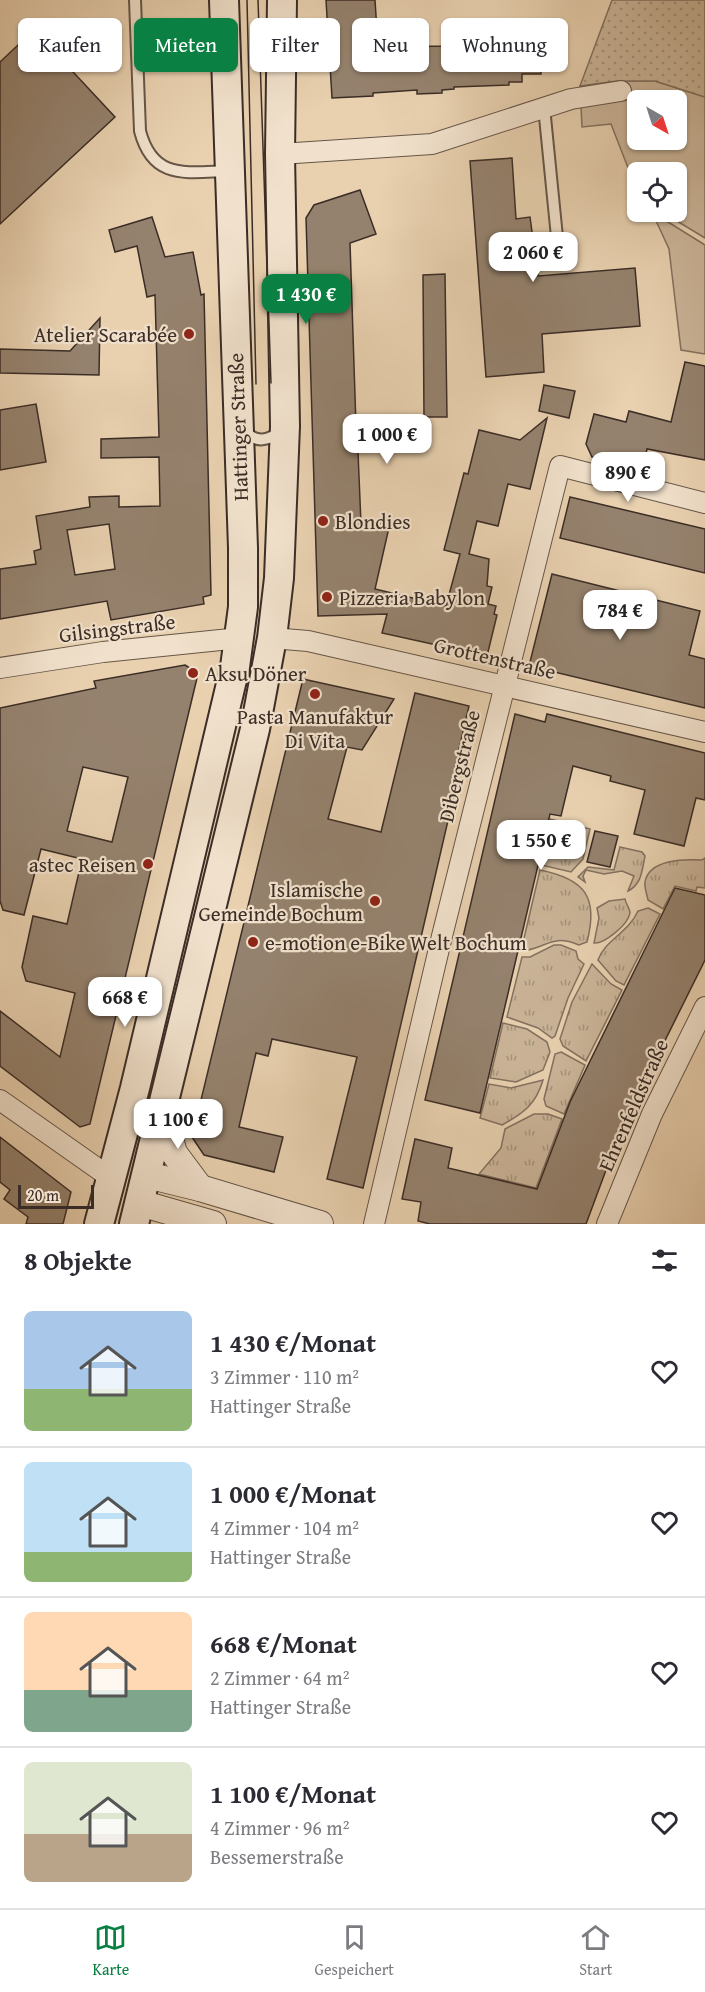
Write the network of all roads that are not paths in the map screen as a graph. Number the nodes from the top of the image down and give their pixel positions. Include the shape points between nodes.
1 (135, 0) edge
2 (224, 0) edge
3 (282, 0) edge
4 (621, 90) dead end
5 (544, 107) junction
6 (280, 154) junction
7 (229, 171) junction
8 (559, 257) dead end
9 (237, 423) junction
10 (285, 426) junction
11 (705, 503) edge
12 (240, 638) junction
13 (272, 638) junction
14 (0, 669) edge
15 (504, 685) junction
16 (705, 732) edge
17 (705, 1007) edge
18 (0, 1100) edge
19 (163, 1114) junction
20 (147, 1175) junction
21 (111, 1178) junction
22 (200, 1188) junction
23 (137, 1213) edge
24 (99, 1224) edge
25 (213, 1224) edge
26 (320, 1224) edge
27 (374, 1224) edge
28 (607, 1224) edge

1 - 7 lane via 140,131 146,150 156,164 166,169
2 - 7 main road, Hattinger Straße
3 - 6 main road, Hattinger Straße
4 - 5 street
5 - 6 street via 432,144
5 - 8 lane
6 - 10 main road, Hattinger Straße
7 - 9 main road, Hattinger Straße
9 - 10 lane via 257,440 274,436
9 - 12 main road, Hattinger Straße via 243,548
10 - 13 main road, Hattinger Straße via 279,578
11 - 15 street, Dibergstraße via 560,466
12 - 13 main road
12 - 14 street, Gilsingstraße via 103,652
12 - 21 main road, Hattinger Straße via 217,748
13 - 15 street, Grottenstraße via 308,641
13 - 19 main road, Hattinger Straße via 255,729
15 - 16 street, Grottenstraße
15 - 27 street, Dibergstraße
17 - 28 street, Ehrenfeldstraße via 652,1114
18 - 21 street
19 - 20 main road, Hattinger Straße
19 - 22 street via 174,1153
20 - 21 main road
20 - 22 street
20 - 23 main road, Hattinger Straße
21 - 23 main road
21 - 24 main road, Hattinger Straße
22 - 26 street
23 - 25 street

